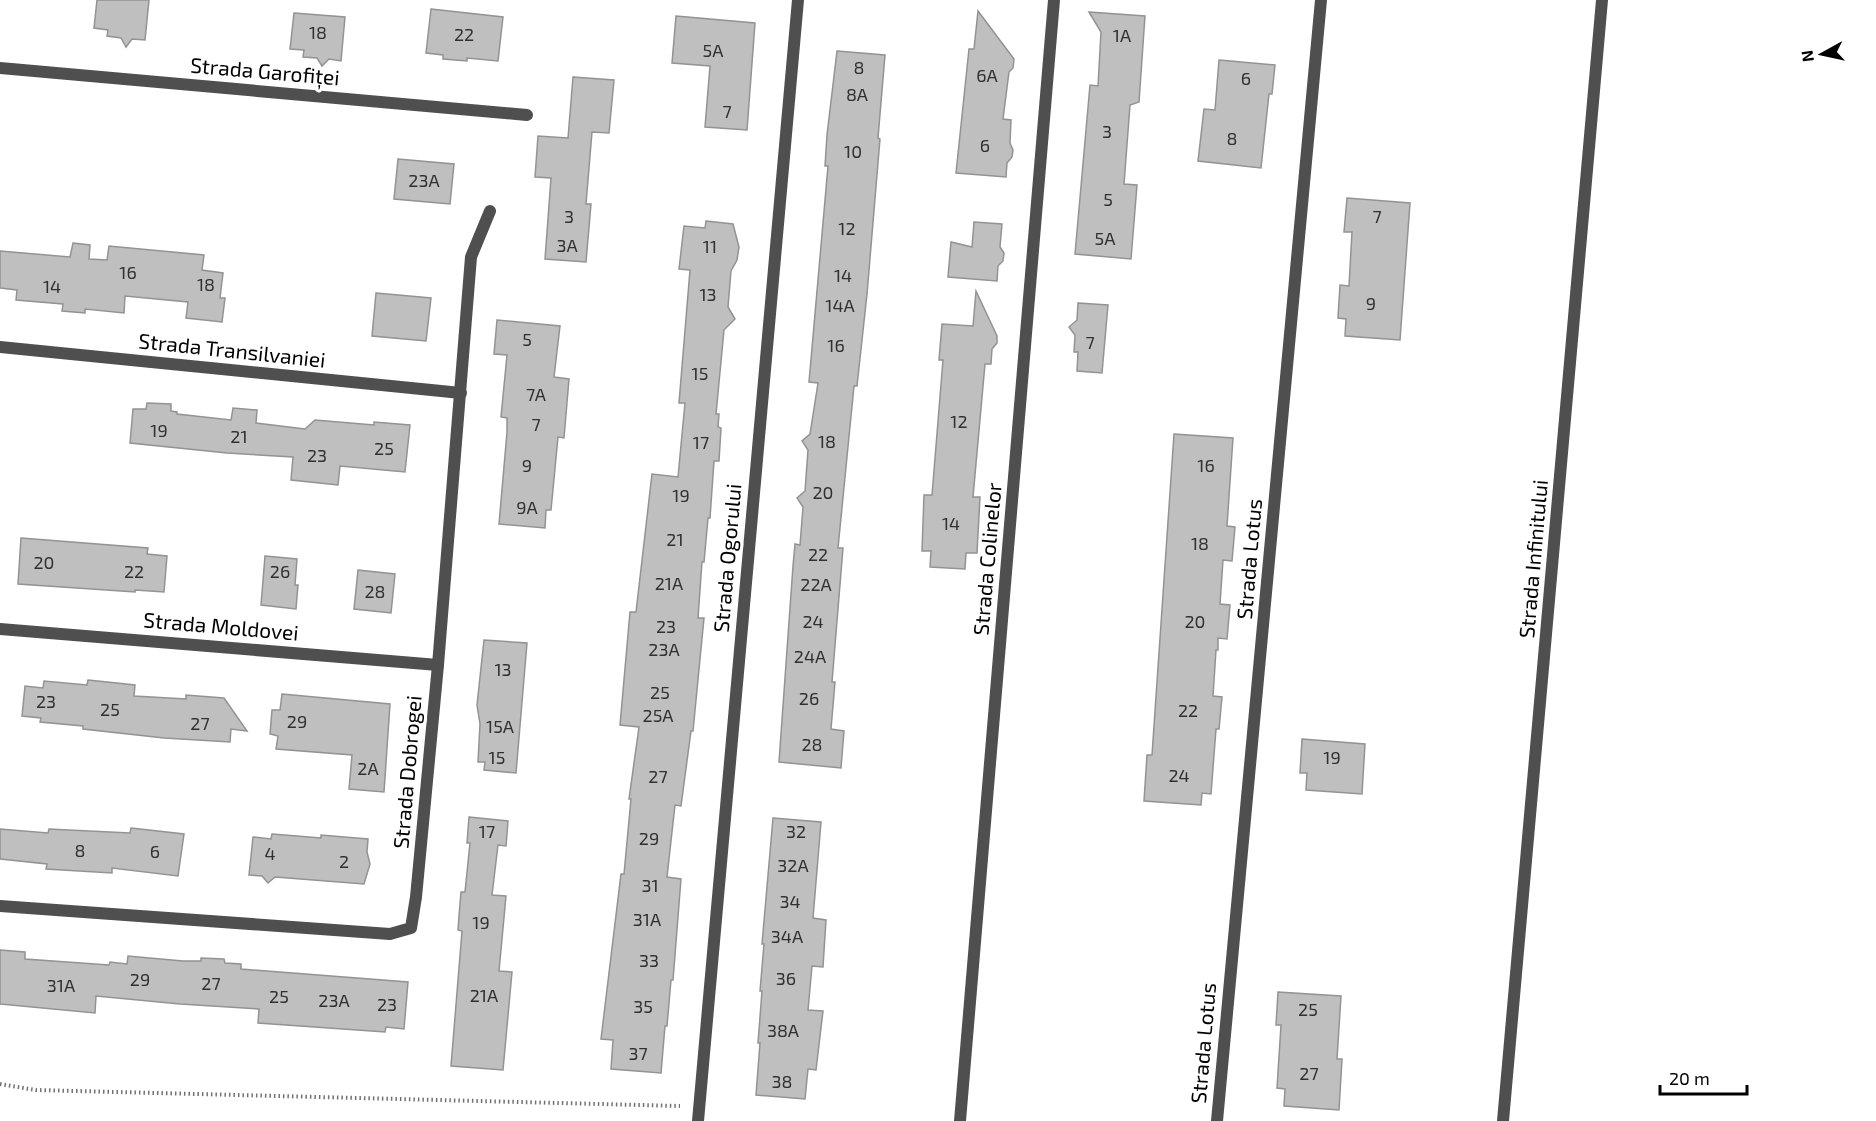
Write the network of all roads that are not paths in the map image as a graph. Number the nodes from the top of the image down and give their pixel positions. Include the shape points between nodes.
1 (798, 0) edge
2 (1054, 0) edge
3 (1321, 0) edge
4 (1602, 0) edge
5 (0, 68) edge
6 (527, 115) dead end
7 (490, 211) dead end
8 (0, 347) edge
9 (461, 393) junction
10 (0, 629) edge
11 (438, 665) junction
12 (0, 906) edge
13 (700, 1121) edge
14 (960, 1121) edge
15 (1217, 1121) edge
16 (1503, 1121) edge

1 - 13 street, Strada Ogorului
2 - 14 street, Strada Colinelor
3 - 15 street, Strada Lotus
4 - 16 street, Strada Infinitului
5 - 6 street, Strada Garofiței
7 - 9 street, Strada Dobrogei via 471,257
8 - 9 street, Strada Transilvaniei
9 - 11 street, Strada Dobrogei
10 - 11 street, Strada Moldovei
11 - 12 street, Strada Dobrogei via 411,928 390,933

